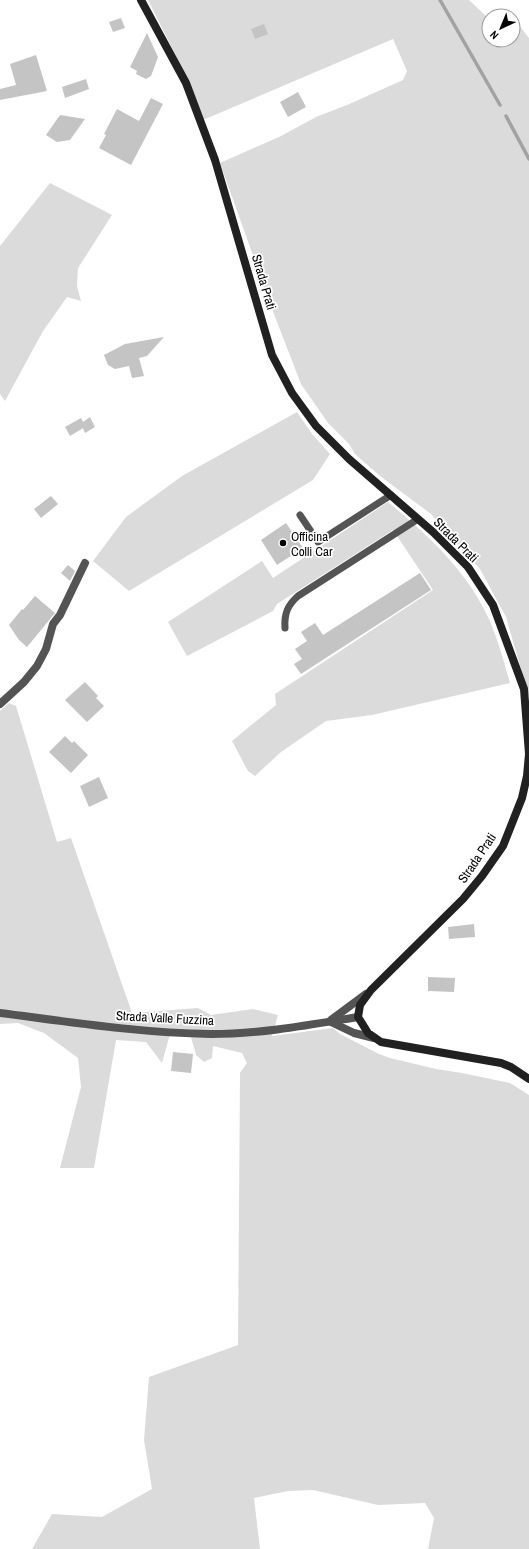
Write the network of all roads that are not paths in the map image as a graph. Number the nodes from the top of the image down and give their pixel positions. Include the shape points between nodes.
1 (141, 0) edge
2 (391, 495) junction
3 (300, 515) dead end
4 (418, 519) junction
5 (84, 563) dead end
6 (285, 628) dead end
7 (0, 704) edge
8 (371, 990) junction
9 (0, 1013) edge
10 (358, 1017) junction
11 (328, 1022) junction
12 (374, 1038) junction
13 (529, 1079) edge

1 - 2 street, Strada Prati via 186,83 215,160 272,355 292,393 316,426
2 - 3 lane via 318,542
2 - 4 street, Strada Prati
4 - 6 lane via 298,596 284,616
4 - 8 street, Strada Prati via 468,567 493,605 524,689 529,754 522,798 502,846 482,876 463,899
5 - 7 street via 60,615 53,624 46,649 37,666
8 - 10 street, Strada Prati via 360,1006
8 - 11 street, Strada Valle Fuzzina
9 - 11 street, Strada Valle Fuzzina via 132,1030 212,1034 272,1030
10 - 11 street, Strada Valle Fuzzina
10 - 12 street
11 - 12 street, Strada Valle Fuzzina
12 - 13 street via 392,1045 501,1064 511,1067

